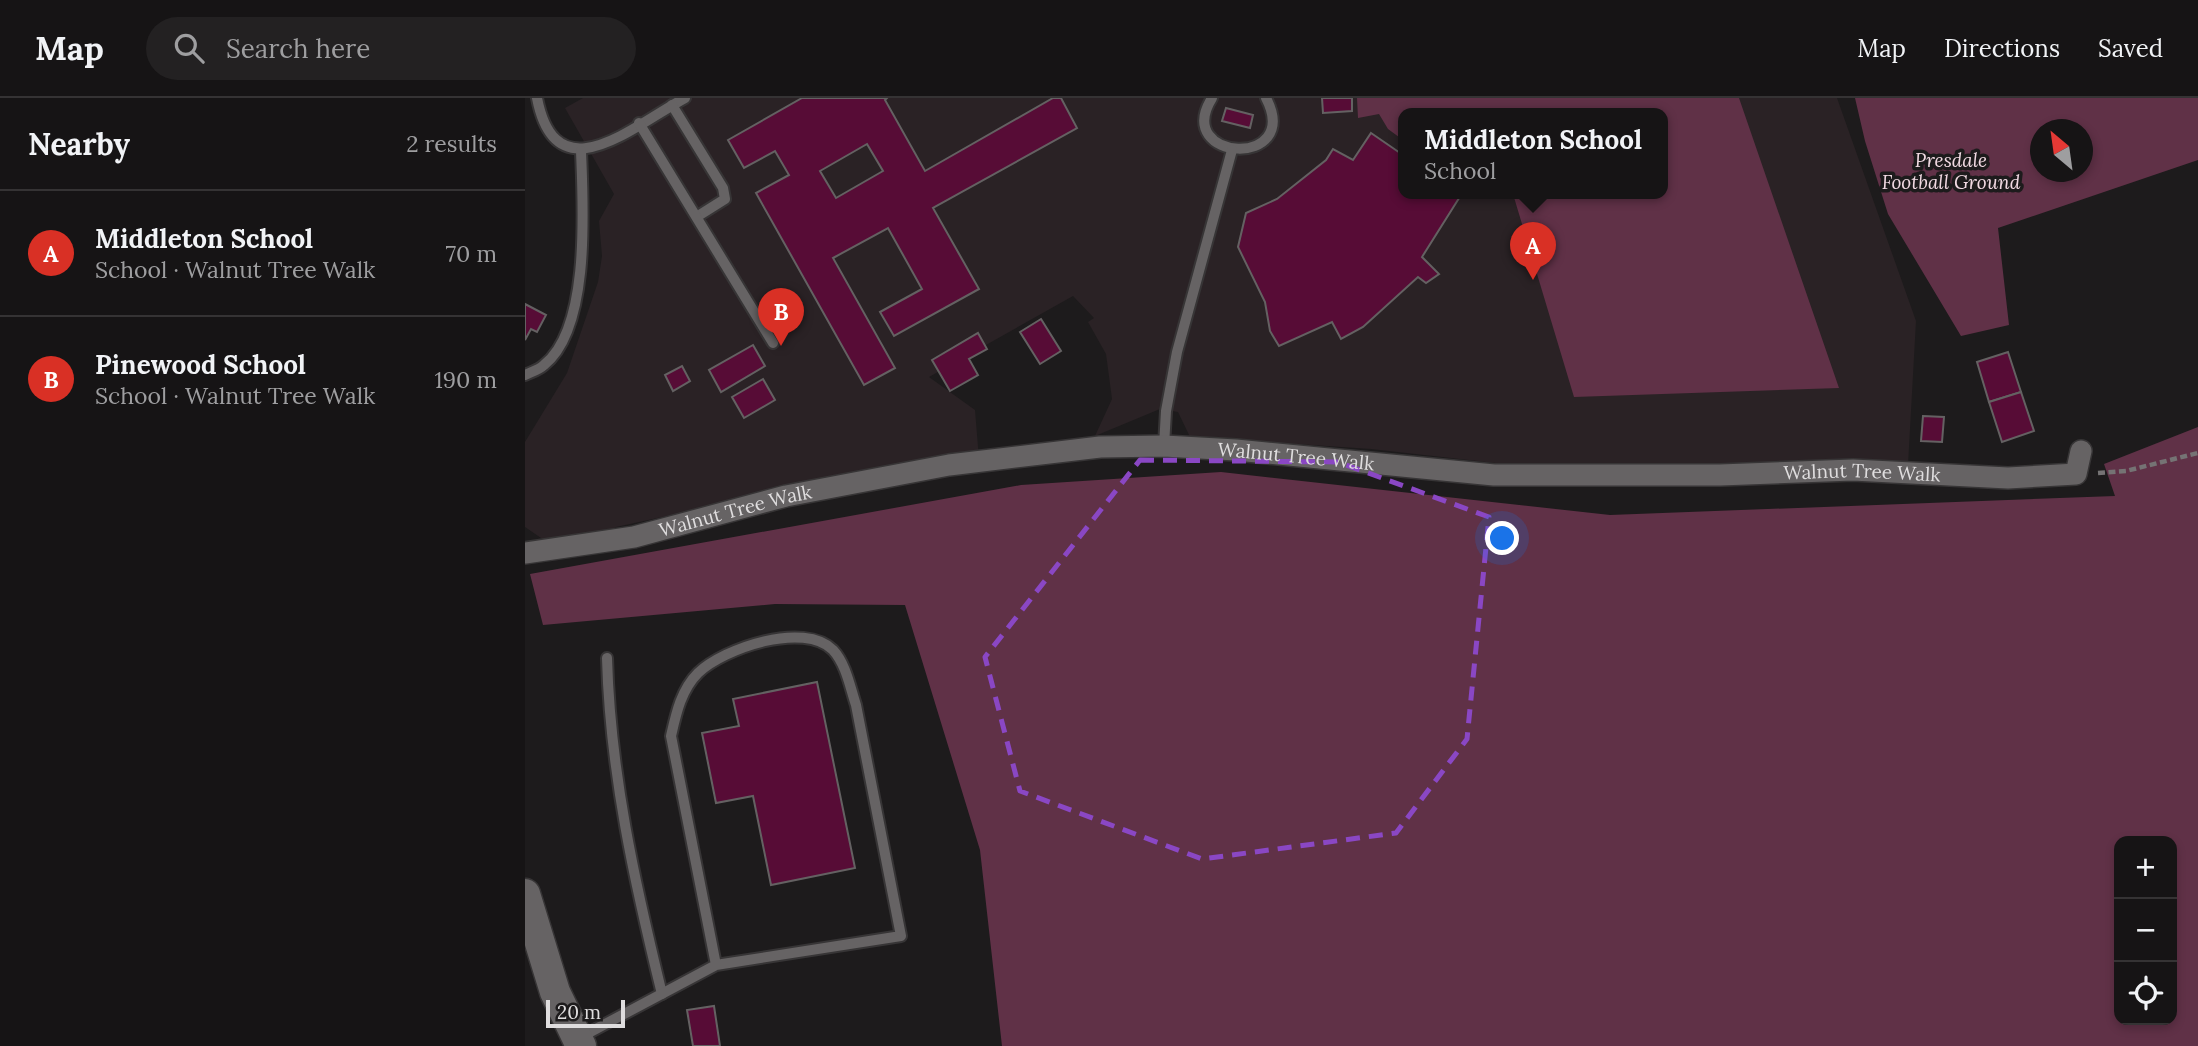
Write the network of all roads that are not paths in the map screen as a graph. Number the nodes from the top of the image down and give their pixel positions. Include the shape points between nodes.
1 (537, 98) edge
2 (685, 98) edge
3 (1212, 98) edge
4 (1266, 98) edge
5 (672, 105) junction
6 (639, 123) junction
7 (1232, 150) junction
8 (581, 151) junction
9 (698, 216) junction
10 (772, 343) dead end
11 (525, 375) edge
12 (1164, 446) junction
13 (2081, 451) dead end
14 (525, 553) edge
15 (607, 658) dead end
16 (525, 894) edge
17 (716, 965) junction
18 (662, 995) junction
19 (579, 1043) edge

1 - 8 lane via 542,122 559,145
2 - 5 lane
3 - 7 lane via 1205,116 1207,128 1221,146
4 - 7 lane via 1271,107 1270,131 1254,147
5 - 6 lane
5 - 9 lane via 723,188 725,199
6 - 8 lane
6 - 9 lane
7 - 12 lane via 1177,352
8 - 11 lane via 583,254 577,294 565,336 545,365
9 - 10 lane
12 - 13 street, Walnut Tree Walk via 1494,475 1853,470 2008,478 2076,474
12 - 14 street, Walnut Tree Walk via 1039,452 949,465 786,496 634,537
15 - 18 lane via 615,774
16 - 19 street via 555,992
17 - 17 lane via 671,736 677,710 687,687 717,658 742,646 813,639 833,650 846,672 856,705 901,936
17 - 18 lane
18 - 19 lane

